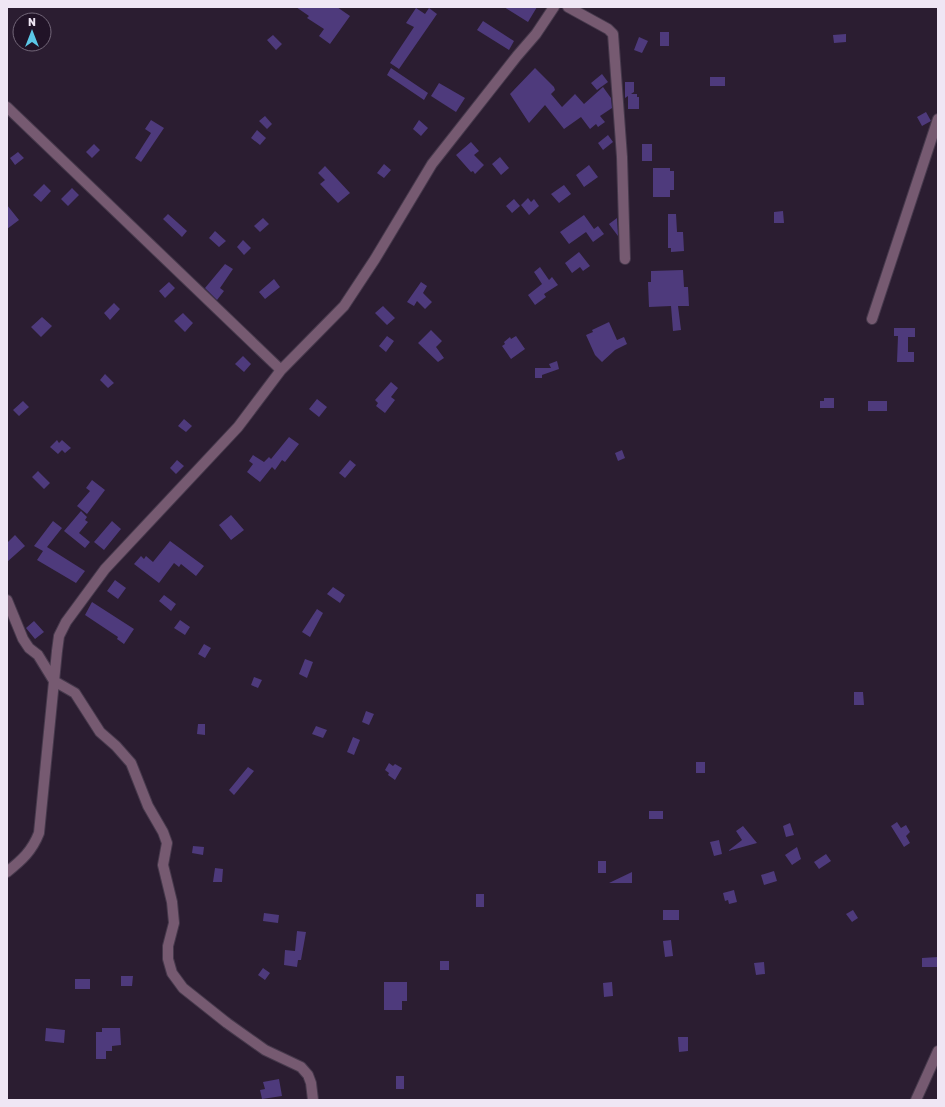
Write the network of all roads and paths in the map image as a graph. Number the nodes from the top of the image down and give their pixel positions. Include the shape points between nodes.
1 (554, 7) edge
2 (568, 7) edge
3 (7, 107) edge
4 (938, 119) edge
5 (625, 259) dead end
6 (872, 318) dead end
7 (281, 370) junction
8 (7, 600) edge
9 (54, 681) junction
10 (7, 872) edge
11 (938, 1051) edge
12 (313, 1100) edge
13 (916, 1100) edge

1 - 7 street via 536,34 432,164 344,306
2 - 5 street via 613,34
3 - 7 street
4 - 6 street
7 - 9 street via 238,427 105,569 81,599 59,636
8 - 9 street via 23,639 38,655
9 - 10 street via 39,833 34,846
9 - 12 street via 75,693 100,732 131,763 148,806 163,832 167,843 163,865 174,923 168,946 172,973 183,988 227,1023 265,1050 301,1067 311,1083
11 - 13 street

